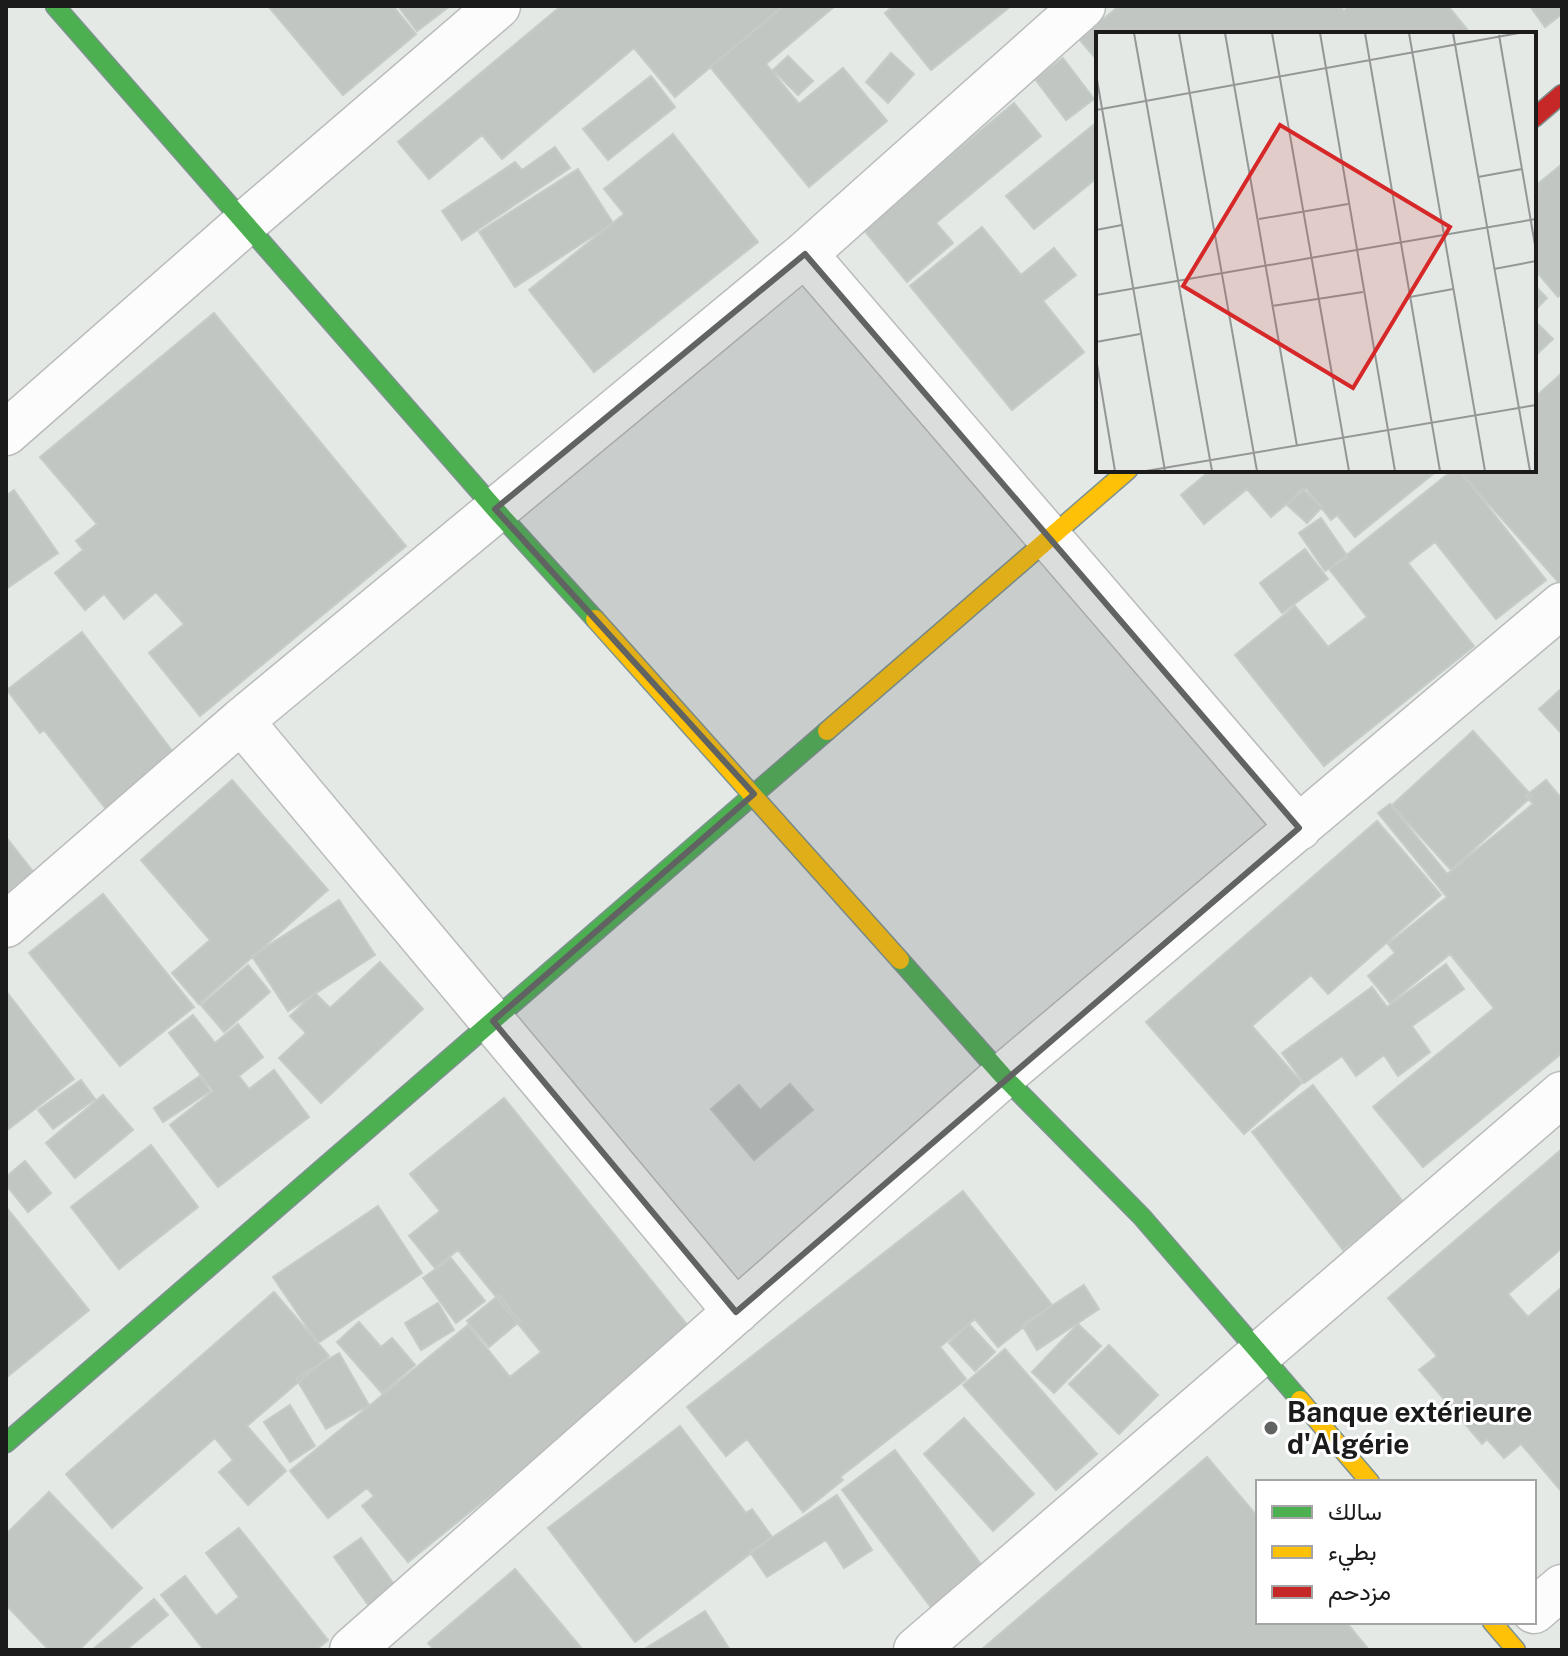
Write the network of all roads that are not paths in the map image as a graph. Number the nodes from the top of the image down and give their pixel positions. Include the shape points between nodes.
1 (55, 6) edge
2 (498, 6) edge
3 (1083, 6) edge
4 (1562, 94) edge
5 (1536, 116) edge
6 (244, 224) junction
7 (805, 254) junction
8 (6, 433) edge
9 (1126, 472) edge
10 (495, 509) junction
11 (1050, 538) junction
12 (1562, 605) edge
13 (241, 721) junction
14 (754, 794) junction
15 (1299, 828) junction
16 (6, 925) edge
17 (493, 1021) junction
18 (1003, 1076) junction
19 (1562, 1094) edge
20 (736, 1312) junction
21 (1259, 1354) junction
22 (6, 1443) edge
23 (1368, 1480) edge
24 (1562, 1587) edge
25 (1536, 1609) edge
26 (352, 1650) edge
27 (916, 1650) edge

1 - 6 main road
2 - 6 street
3 - 7 street
4 - 5 main road
6 - 8 street
6 - 10 main road
7 - 10 street
7 - 11 street
9 - 11 main road
10 - 13 street
10 - 14 main road
11 - 14 main road
11 - 15 street
12 - 15 street
13 - 16 street
13 - 17 street
14 - 17 main road
14 - 18 main road
15 - 18 street
17 - 20 street
17 - 22 main road
18 - 20 street
18 - 21 main road via 1142,1217
19 - 21 street
20 - 26 street
21 - 23 main road
21 - 27 street
24 - 25 street

